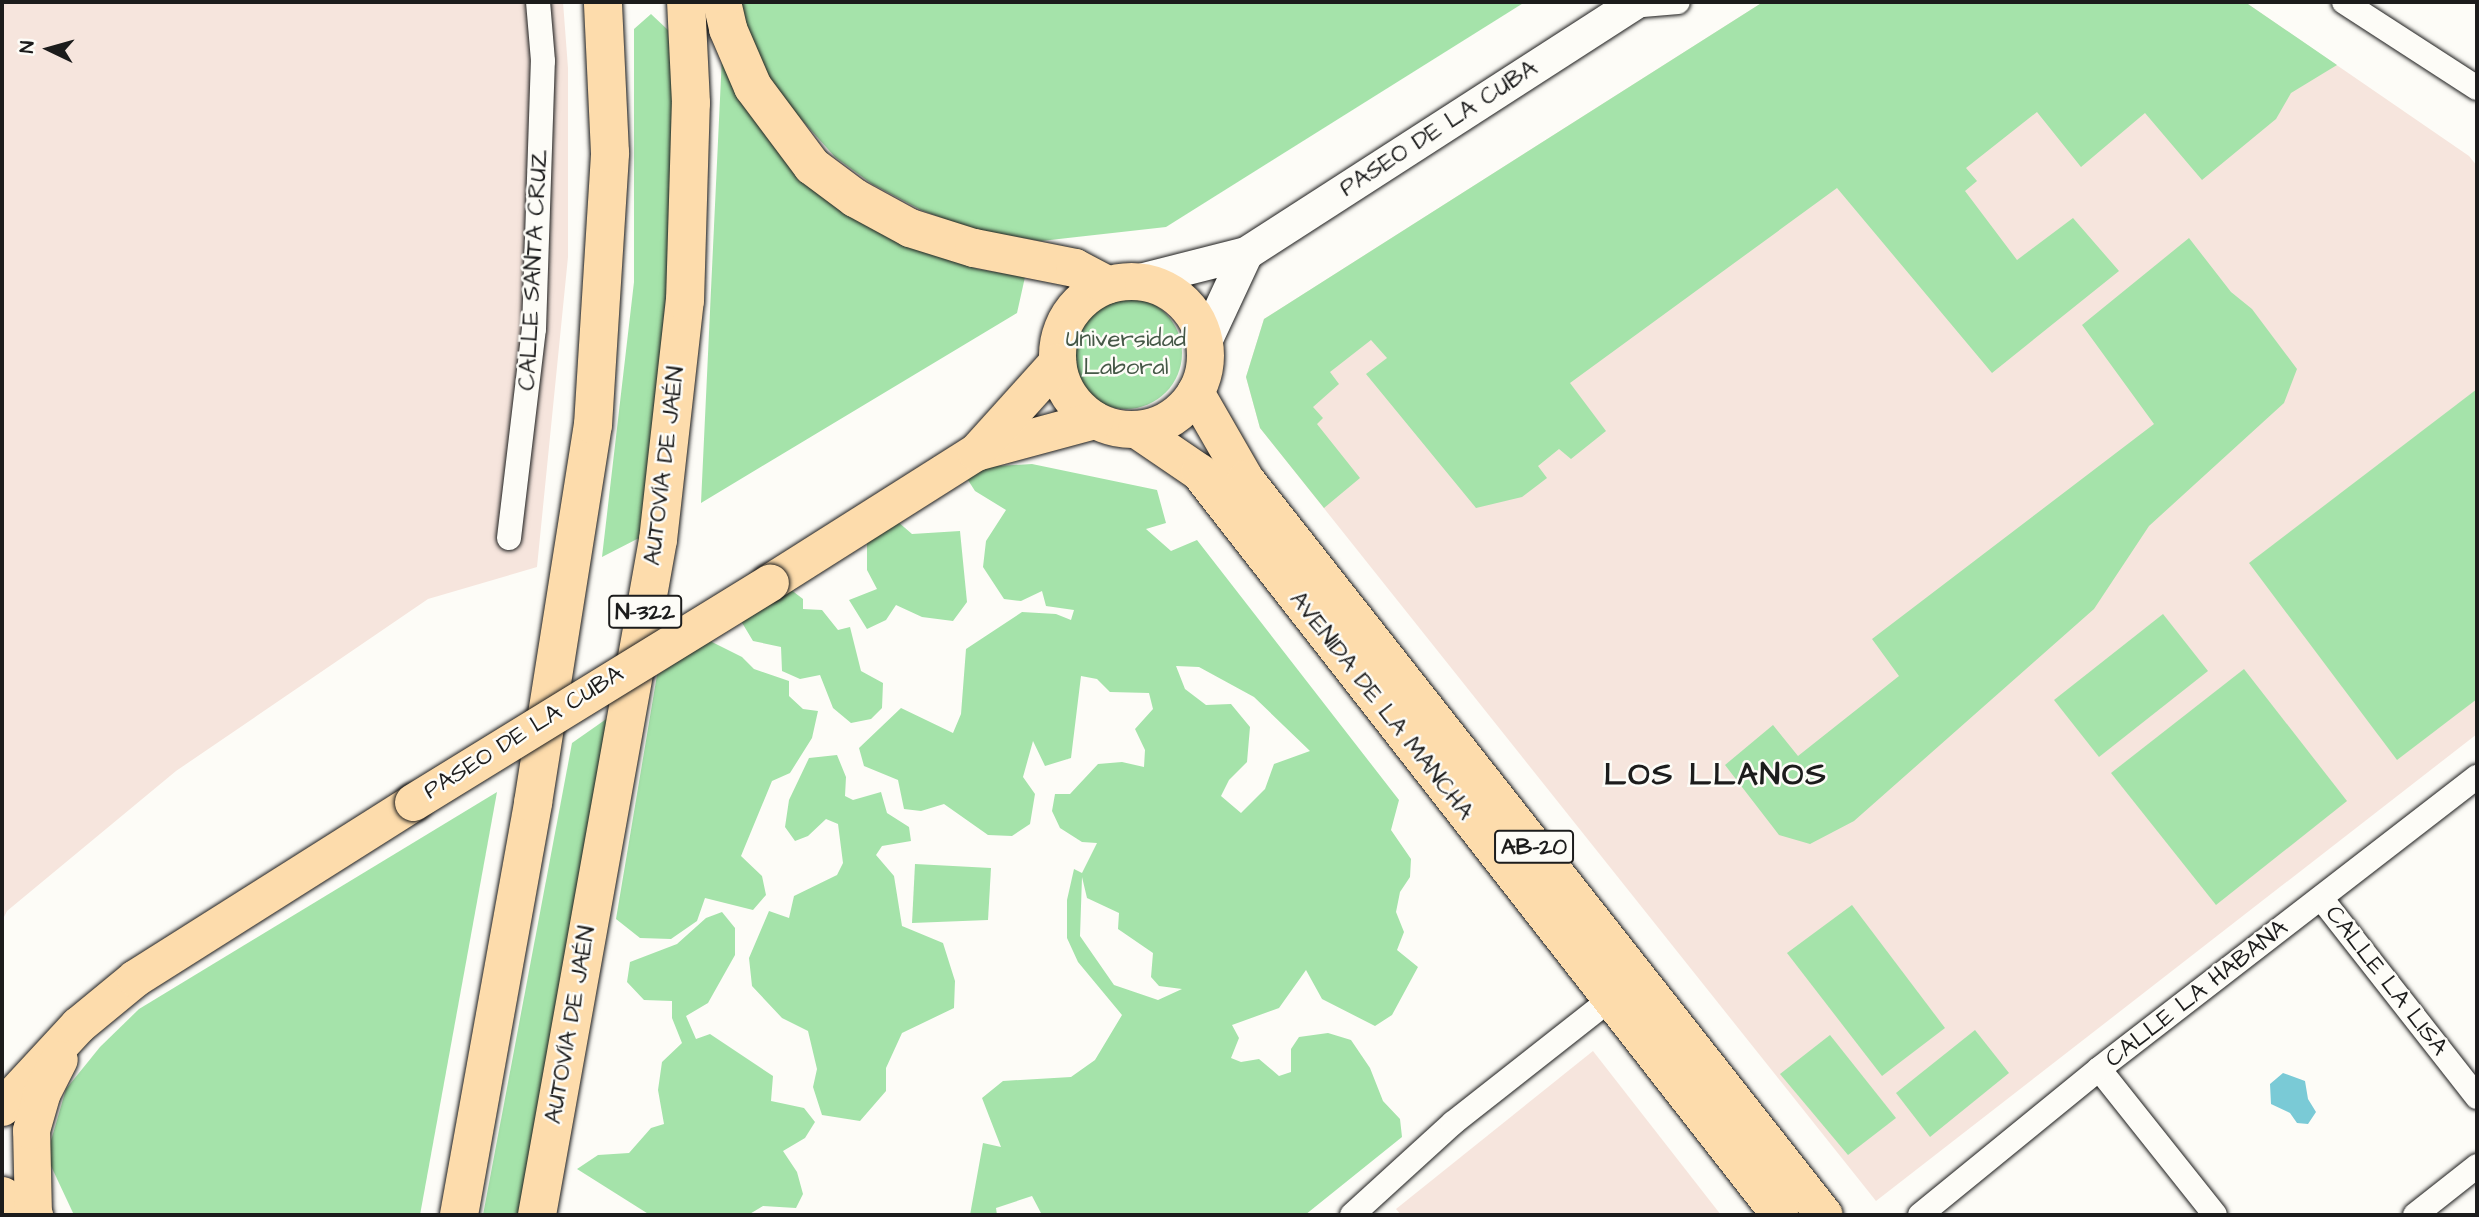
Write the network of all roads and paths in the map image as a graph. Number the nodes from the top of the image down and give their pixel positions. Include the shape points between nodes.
1 (538, 2) edge
2 (603, 2) edge
3 (686, 2) edge
4 (722, 2) edge
5 (1678, 2) edge
6 (2344, 2) edge
7 (1633, 4) edge
8 (2477, 88) edge
9 (1246, 253) junction
10 (1121, 283) junction
11 (1204, 343) junction
12 (1057, 362) junction
13 (1195, 392) junction
14 (1095, 421) junction
15 (1136, 429) junction
16 (976, 452) junction
17 (509, 538) dead end
18 (2477, 777) edge
19 (2321, 898) junction
20 (1623, 989) junction
21 (78, 1025) junction
22 (2099, 1069) junction
23 (2477, 1097) edge
24 (2, 1107) edge
25 (2474, 1177) edge
26 (2, 1195) edge
27 (462, 1197) edge
28 (34, 1215) edge
29 (447, 1215) edge
30 (537, 1215) edge
31 (1352, 1215) edge
32 (1780, 1215) edge
33 (1824, 1215) edge
34 (1920, 1215) edge
35 (2215, 1215) edge
36 (2415, 1215) edge

1 - 17 street, CALLE SANTA CRUZ via 543,61 534,329
2 - 27 highway via 610,153 593,425
3 - 30 highway, AUTOVÍA DE JAÉN / N-322 via 691,103 685,302 658,540
4 - 10 highway via 728,30 753,87 813,166 855,198 910,228
5 - 7 street, PASEO DE LA CUBA
6 - 8 street
7 - 9 main road, PASEO DE LA CUBA
9 - 10 main road
9 - 11 main road
10 - 11 main road via 1155,285 1180,301 1198,324
10 - 12 main road via 1084,297 1067,317
11 - 13 main road via 1204,363
12 - 14 main road via 1063,385 1076,405
12 - 16 main road, PASEO DE LA CUBA
13 - 15 main road via 1180,411 1160,424
13 - 20 main road, AVENIDA DE LA MANCHA / AB-20 via 1245,479
14 - 15 main road
14 - 16 main road, PASEO DE LA CUBA
15 - 20 main road, AVENIDA DE LA MANCHA via 1194,466
16 - 21 main road, PASEO DE LA CUBA, bridge via 135,978
18 - 19 street, CALLE LA HABANA
19 - 22 street, CALLE LA HABANA
19 - 23 street, CALLE LA LISA
20 - 31 street via 1453,1123
20 - 32 main road, AVENIDA DE LA MANCHA
20 - 33 main road, AVENIDA DE LA MANCHA / AB-20
21 - 24 main road, PASEO DE LA CUBA
21 - 28 main road, PASEO DE LA CUBA via 41,1094 31,1130
22 - 34 street, CALLE LA HABANA
22 - 35 street
25 - 36 street
26 - 28 main road
27 - 29 highway

